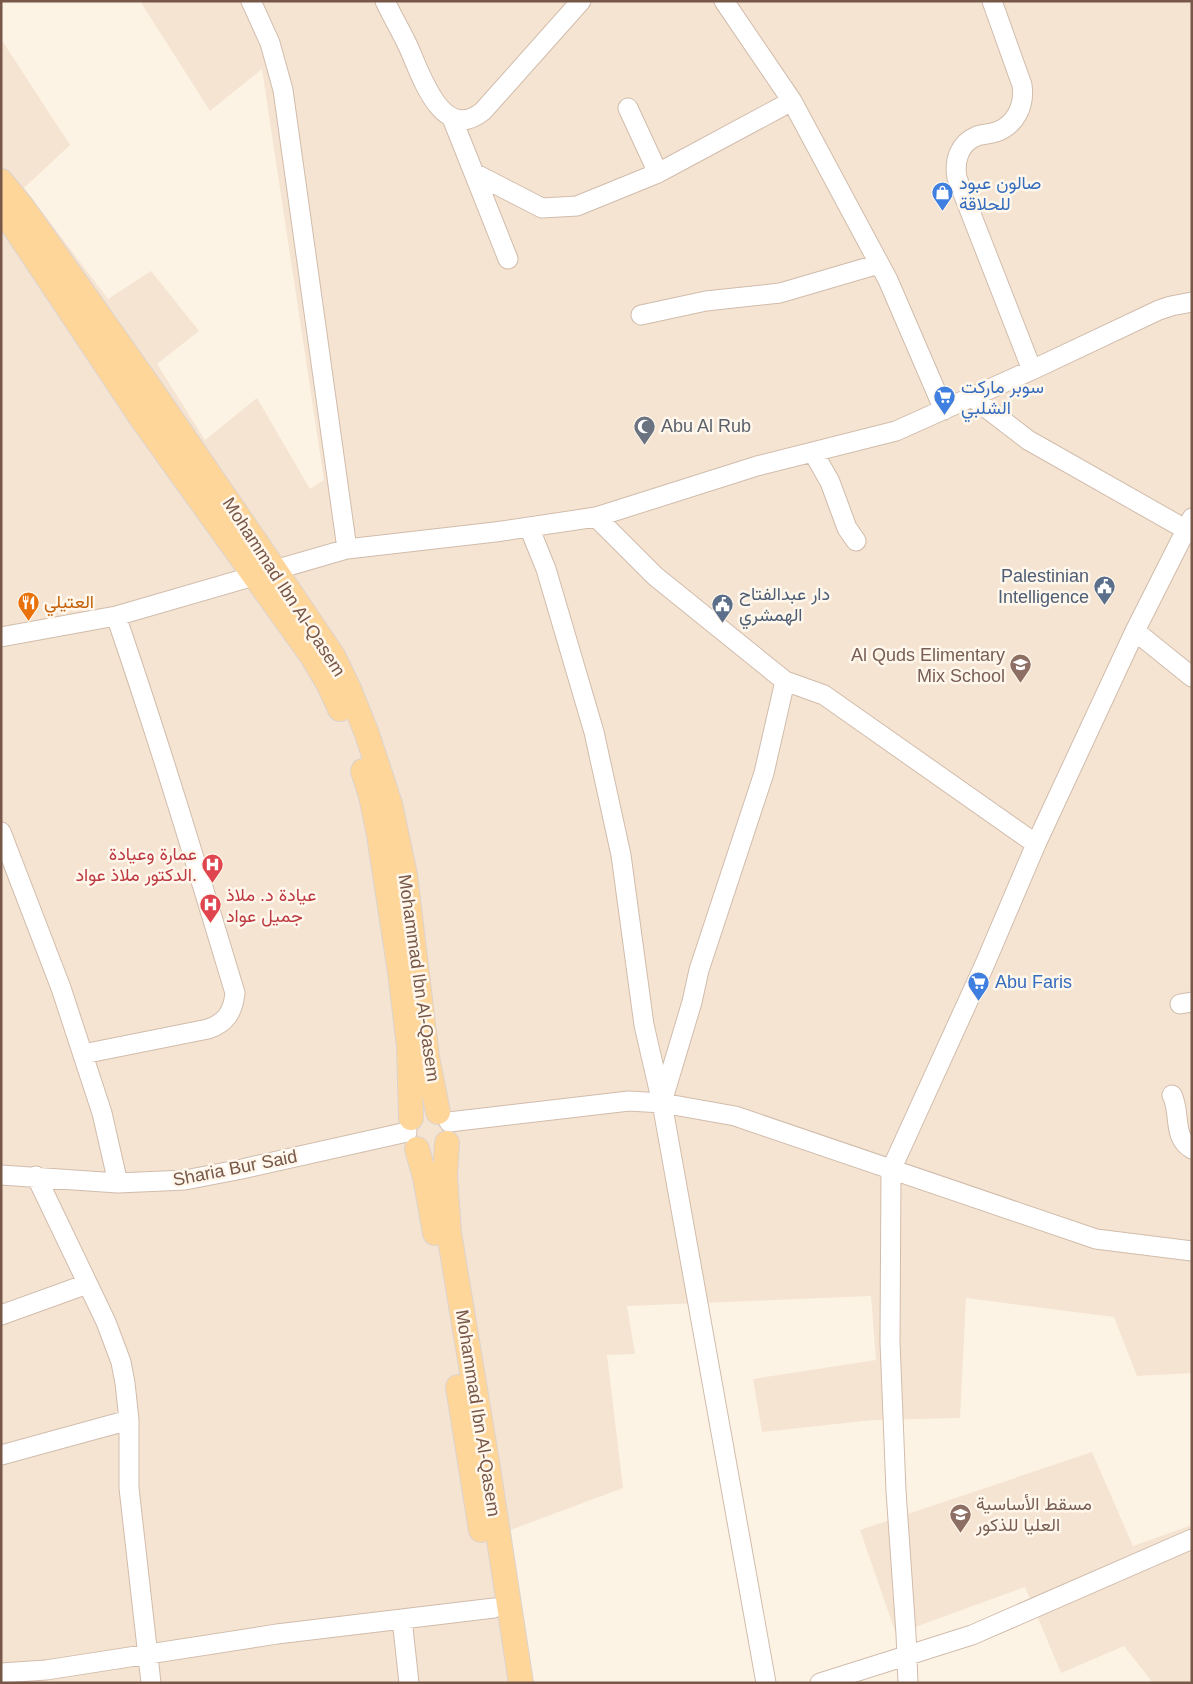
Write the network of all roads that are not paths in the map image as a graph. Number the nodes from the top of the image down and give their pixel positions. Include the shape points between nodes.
1 (251, 1) edge
2 (385, 1) edge
3 (581, 1) edge
4 (724, 1) edge
5 (992, 1) edge
6 (792, 101) junction
7 (628, 108) dead end
8 (452, 118) junction
9 (474, 173) junction
10 (658, 173) junction
11 (1, 181) edge
12 (1, 207) edge
13 (508, 259) dead end
14 (879, 264) junction
15 (1192, 302) edge
16 (641, 315) dead end
17 (1032, 370) junction
18 (972, 397) junction
19 (944, 410) junction
20 (814, 452) junction
21 (596, 517) junction
22 (529, 527) junction
23 (1190, 527) edge
24 (856, 541) dead end
25 (347, 549) junction
26 (264, 573) junction
27 (116, 616) junction
28 (1135, 631) junction
29 (1, 637) edge
30 (1192, 677) edge
31 (785, 681) junction
32 (1, 832) edge
33 (1036, 844) junction
34 (82, 1054) junction
35 (1172, 1095) dead end
36 (662, 1104) junction
37 (445, 1125) junction
38 (412, 1133) junction
39 (1192, 1149) edge
40 (891, 1170) junction
41 (1, 1175) edge
42 (36, 1176) junction
43 (118, 1183) junction
44 (1192, 1251) edge
45 (87, 1284) junction
46 (1, 1316) edge
47 (129, 1420) junction
48 (1, 1455) edge
49 (1192, 1539) edge
50 (494, 1608) junction
51 (402, 1619) junction
52 (148, 1654) junction
53 (907, 1655) junction
54 (1, 1673) edge
55 (151, 1683) edge
56 (409, 1683) edge
57 (506, 1683) edge
58 (521, 1683) edge
59 (766, 1683) edge
60 (820, 1683) edge
61 (908, 1683) edge

1 - 25 street via 270,43 283,90
2 - 8 street via 434,103
3 - 8 street via 483,110 470,118
4 - 6 street
5 - 17 street via 1022,85 1021,106 1015,118 1004,128 969,141 961,150 955,167
6 - 10 street
6 - 14 street
7 - 10 street
8 - 9 street
9 - 10 street via 542,208 577,206
9 - 13 street
11 - 26 main road, Mohammad Ibn Al-Qasem via 140,374
12 - 26 main road, Mohammad Ibn Al-Qasem via 142,419
14 - 16 street via 780,293 706,301
14 - 19 street
15 - 17 street via 1159,310
17 - 18 street
18 - 19 street
18 - 23 street via 1028,440
19 - 20 street via 896,431
20 - 21 street via 757,466
20 - 24 street via 830,482 847,528
21 - 22 street
21 - 31 street via 655,576
22 - 25 street
22 - 36 street via 546,569 594,732 621,855 644,1025
23 - 28 street
25 - 26 street
26 - 27 street
26 - 37 main road, Mohammad Ibn Al-Qasem via 333,656 367,734 390,804 406,875 427,1057
26 - 38 main road, Mohammad Ibn Al-Qasem via 328,684 359,756 371,796 400,972 409,1046
27 - 29 street
27 - 34 street via 146,702 235,993 234,1004 224,1021 208,1029
28 - 30 street
28 - 33 street
31 - 33 street via 824,695
31 - 36 street via 764,773 698,970 692,1002
32 - 34 street via 58,979
33 - 40 street
34 - 43 street via 102,1113
35 - 39 street via 1181,1138
36 - 37 street via 629,1101
36 - 40 street via 735,1116
36 - 59 street
37 - 38 main road via 431,1110 424,1110 417,1113
37 - 38 main road via 437,1151 423,1152
37 - 58 main road, Mohammad Ibn Al-Qasem via 449,1233
38 - 43 street, Sharia Bur Said via 185,1180
38 - 50 main road, Mohammad Ibn Al-Qasem via 432,1212
40 - 44 street via 1096,1239
40 - 53 street via 890,1342
41 - 42 street, Sharia Bur Said
42 - 43 street, Sharia Bur Said
42 - 45 street
45 - 46 street
45 - 47 street via 121,1362
47 - 48 street
47 - 52 street via 129,1488
49 - 53 street via 972,1635
50 - 51 street
50 - 57 main road, Mohammad Ibn Al-Qasem
51 - 52 street
51 - 56 street
52 - 54 street via 46,1670
52 - 55 street
53 - 60 street
53 - 61 street

